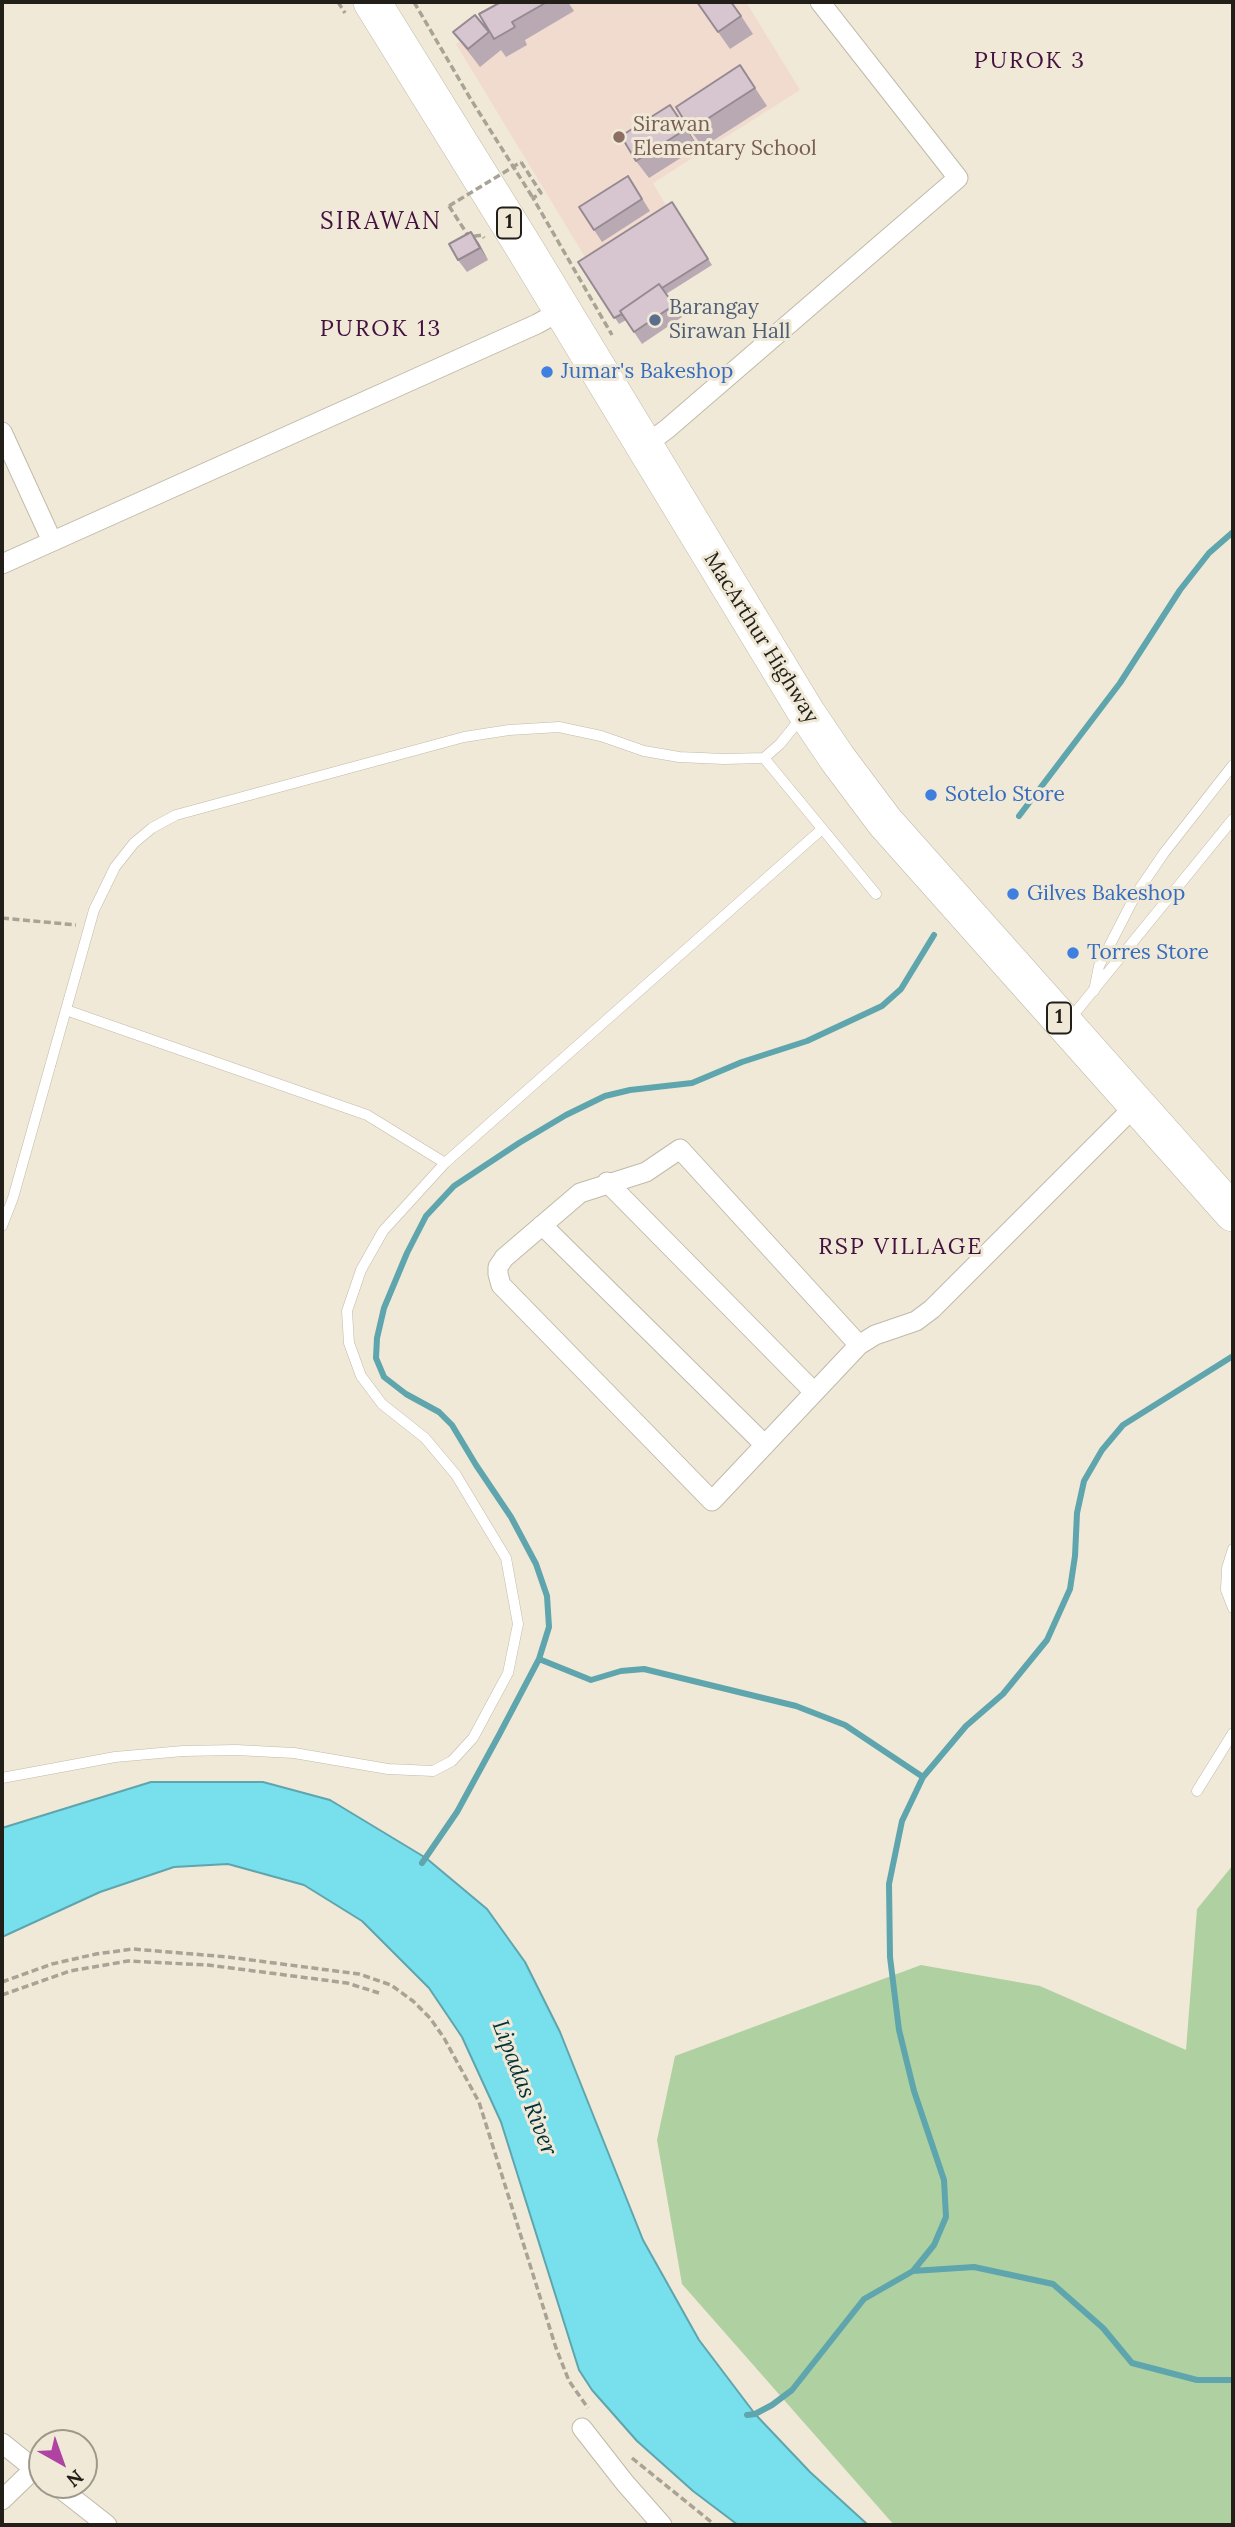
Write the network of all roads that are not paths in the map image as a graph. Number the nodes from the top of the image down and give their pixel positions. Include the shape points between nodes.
1 (372, 2) edge
2 (820, 2) edge
3 (562, 310) junction
4 (2, 432) edge
5 (644, 446) junction
6 (52, 541) junction
7 (2, 564) edge
8 (806, 712) junction
9 (764, 758) junction
10 (1233, 765) edge
11 (1233, 819) edge
12 (822, 829) junction
13 (876, 894) dead end
14 (1094, 991) junction
15 (66, 1010) junction
16 (1066, 1026) junction
17 (1136, 1105) junction
18 (445, 1163) junction
19 (607, 1182) junction
20 (1233, 1213) edge
21 (542, 1225) junction
22 (2, 1227) edge
23 (859, 1345) junction
24 (814, 1392) junction
25 (765, 1445) junction
26 (1233, 1549) edge
27 (1233, 1608) edge
28 (1233, 1732) edge
29 (2, 1778) edge
30 (1197, 1791) dead end
31 (586, 2420) road end
32 (2, 2443) edge
33 (28, 2464) edge
34 (28, 2480) edge
35 (74, 2499) edge
36 (2, 2500) edge
37 (107, 2525) edge
38 (662, 2525) edge

1 - 3 highway, MacArthur Highway / 1
2 - 5 street via 958,178
3 - 5 highway, MacArthur Highway / 1
3 - 6 street
4 - 6 street
5 - 8 highway, MacArthur Highway / 1
6 - 7 street
8 - 9 lane
8 - 16 highway, MacArthur Highway / 1 via 885,822
9 - 12 lane
9 - 15 lane via 679,757 559,727 509,730 464,737 176,815 134,843 103,888
10 - 14 lane via 1136,894 1099,966
11 - 14 lane
12 - 13 lane
12 - 18 lane
14 - 16 lane
15 - 18 lane via 345,1106 386,1125
15 - 22 lane
16 - 17 highway, MacArthur Highway / 1
17 - 20 highway, MacArthur Highway / 1
17 - 23 street via 932,1309 916,1321
18 - 29 lane via 383,1231 361,1270 347,1311 349,1343 361,1376 382,1404 425,1438 456,1475 506,1558 518,1623 508,1673 473,1738 452,1760 433,1771 236,1750 116,1757
19 - 21 street via 580,1193
19 - 23 street via 646,1172 680,1149
19 - 24 street
21 - 25 street
21 - 25 street via 504,1258 498,1267 501,1284 712,1501
23 - 24 street
24 - 25 street
26 - 27 lane via 1226,1590
28 - 30 lane
31 - 38 street via 625,2483
32 - 33 street
34 - 36 street
35 - 37 street

